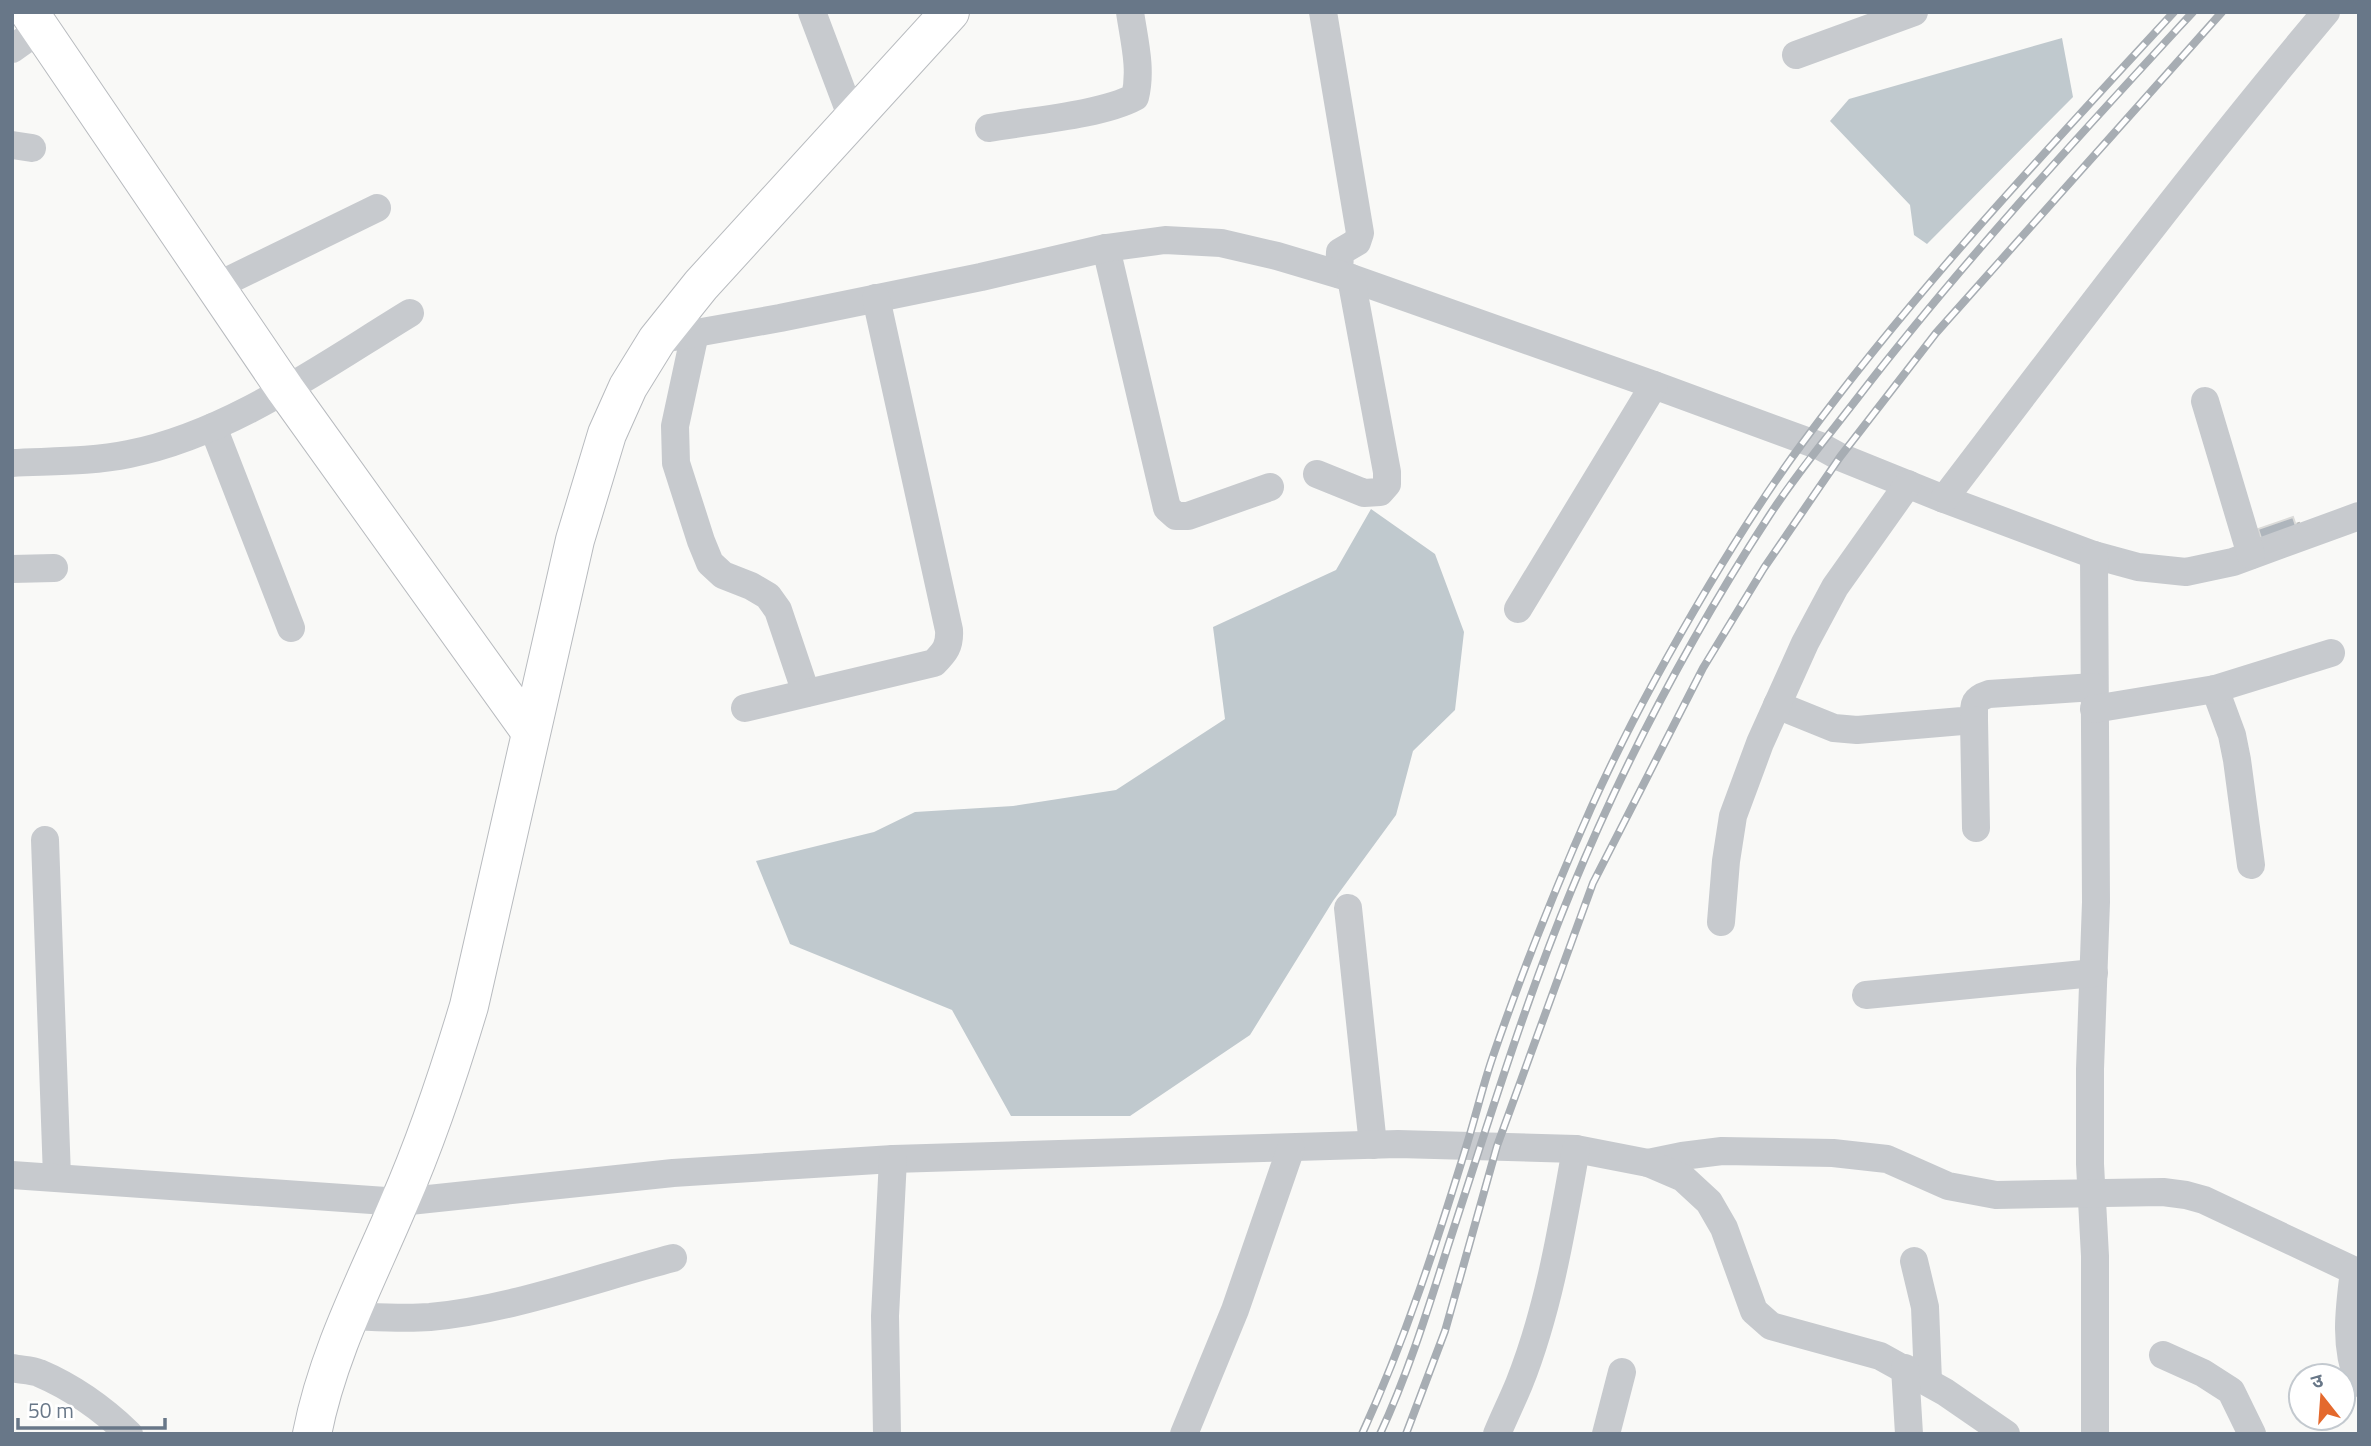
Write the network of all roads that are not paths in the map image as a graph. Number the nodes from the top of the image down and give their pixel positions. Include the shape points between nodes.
1 (812, 12) edge
2 (950, 12) edge
3 (1130, 12) edge
4 (1322, 12) edge
5 (1914, 12) edge
6 (2326, 12) edge
7 (27, 30) edge
8 (1796, 55) dead end
9 (852, 118) junction
10 (989, 128) dead end
11 (377, 208) dead end
12 (1106, 248) junction
13 (1345, 276) junction
14 (215, 287) junction
15 (876, 298) junction
16 (410, 313) dead end
17 (695, 333) junction
18 (657, 340) junction
19 (1654, 385) junction
20 (285, 389) junction
21 (2205, 401) dead end
22 (213, 427) junction
23 (12, 463) edge
24 (1317, 474) dead end
25 (1908, 484) junction
26 (1270, 487) dead end
27 (1944, 499) junction
28 (2359, 516) edge
29 (2094, 555) junction
30 (2251, 555) junction
31 (54, 568) dead end
32 (12, 569) edge
33 (1518, 609) dead end
34 (291, 628) dead end
35 (2331, 653) dead end
36 (2215, 689) junction
37 (806, 693) junction
38 (2094, 698) junction
39 (1777, 705) junction
40 (746, 708) dead end
41 (1974, 720) junction
42 (530, 731) junction
43 (1976, 828) dead end
44 (45, 840) dead end
45 (2251, 866) dead end
46 (1348, 908) dead end
47 (1721, 922) dead end
48 (2094, 973) junction
49 (1866, 995) dead end
50 (1373, 1145) junction
51 (1291, 1148) junction
52 (1576, 1149) junction
53 (893, 1159) junction
54 (1648, 1163) junction
55 (12, 1175) edge
56 (57, 1177) junction
57 (2091, 1195) junction
58 (400, 1202) junction
59 (673, 1258) dead end
60 (1914, 1261) dead end
61 (2356, 1272) edge
62 (350, 1316) junction
63 (2163, 1355) dead end
64 (12, 1368) edge
65 (1622, 1372) dead end
66 (1916, 1375) junction
67 (2359, 1383) edge
68 (129, 1434) edge
69 (312, 1434) edge
70 (887, 1434) edge
71 (1184, 1434) edge
72 (1497, 1434) edge
73 (1606, 1434) edge
74 (1909, 1434) edge
75 (2006, 1434) edge
76 (2095, 1434) edge
77 (2252, 1434) edge

1 - 9 street
2 - 9 highway
3 - 10 street via 1138,63 1135,97 1124,103
4 - 13 street via 1360,233 1357,242 1340,252
5 - 8 street
6 - 27 street
7 - 14 highway
9 - 18 highway
11 - 14 street
12 - 13 street via 1166,240 1221,243
12 - 15 street
12 - 26 street via 1167,508 1176,516 1188,516
13 - 19 street
13 - 24 street via 1387,484 1380,492 1364,493
14 - 20 highway
15 - 17 street
15 - 37 street via 950,641 934,663
16 - 20 street
17 - 18 street
17 - 37 street via 675,426 676,463 710,563 723,575 768,596 778,610
18 - 42 highway via 628,387 607,434 575,540
19 - 25 street
19 - 33 street
20 - 22 street
20 - 42 highway
21 - 30 street
22 - 23 street via 128,454
22 - 34 street
25 - 27 street
25 - 39 street via 1835,587
27 - 29 street
28 - 30 street
29 - 30 street via 2138,567 2186,572
29 - 38 street
31 - 32 street
35 - 36 street
36 - 38 street
36 - 45 street via 2232,735
37 - 40 street
38 - 41 street via 1989,694 1974,704
38 - 48 street
39 - 41 street via 1834,727 1857,730
39 - 47 street via 1734,816
41 - 43 street
42 - 58 highway via 469,1006
44 - 56 street
46 - 50 street
48 - 49 street
48 - 57 street
50 - 51 street
50 - 52 street
51 - 53 street
51 - 71 street via 1235,1310
52 - 54 street
52 - 72 street via 1543,1309
53 - 58 street via 673,1173
53 - 70 street via 885,1316
54 - 57 street via 1722,1151 1862,1155 1887,1159 1948,1186 1971,1191
54 - 66 street via 1683,1178 1709,1202 1724,1228 1754,1311 1771,1326 1880,1356
55 - 56 street
56 - 58 street
57 - 61 street via 2163,1192 2204,1200
57 - 76 street
58 - 62 highway
59 - 62 street via 481,1309 400,1318
60 - 66 street via 1924,1307
61 - 67 street via 2348,1324 2351,1360
62 - 69 highway
63 - 77 street via 2231,1391
64 - 68 street via 37,1372 75,1392
65 - 73 street
66 - 74 street
66 - 75 street

